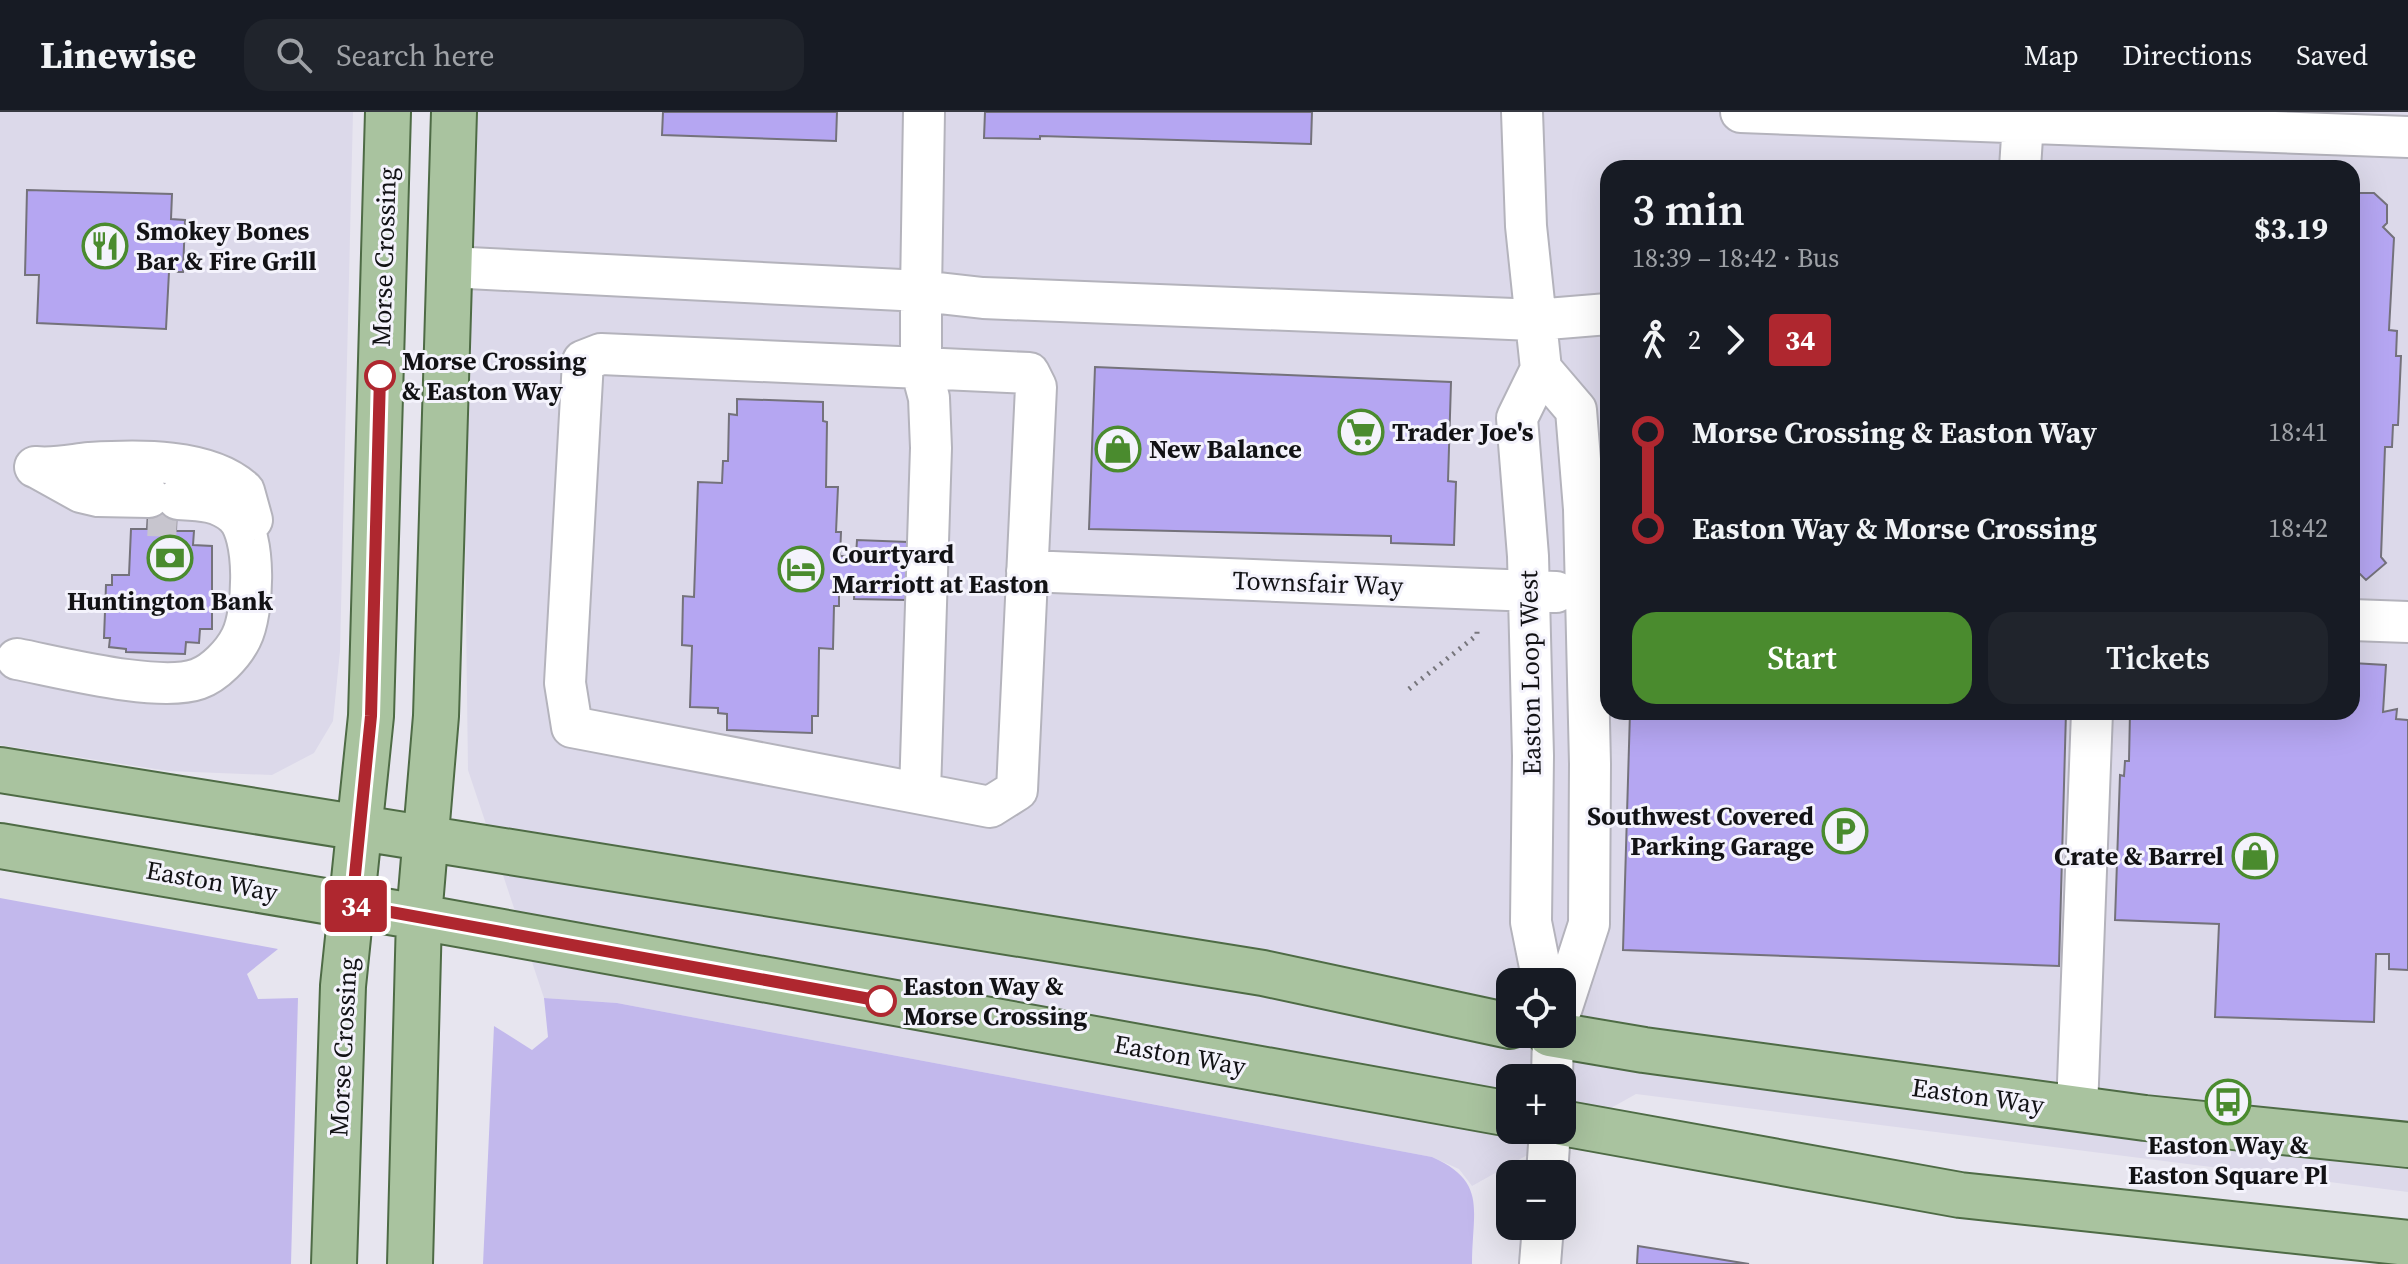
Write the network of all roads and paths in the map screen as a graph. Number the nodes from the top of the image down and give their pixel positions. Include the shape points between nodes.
1 (388, 112) edge
2 (454, 112) edge
3 (924, 112) edge
4 (1522, 112) edge
5 (1741, 112) edge
6 (2199, 120) edge
7 (2023, 122) junction
8 (2408, 137) edge
9 (2021, 160) edge
10 (449, 267) junction
11 (921, 291) junction
12 (1600, 315) edge
13 (1535, 320) junction
14 (921, 368) junction
15 (1541, 369) junction
16 (250, 554) junction
17 (1027, 571) junction
18 (1480, 589) junction
19 (1529, 591) junction
20 (1597, 593) edge
21 (2360, 620) edge
22 (2408, 622) edge
23 (17, 659) dead end
24 (1409, 689) dead end
25 (2092, 720) edge
26 (0, 770) edge
27 (920, 792) junction
28 (360, 827) junction
29 (426, 837) junction
30 (0, 846) edge
31 (352, 905) junction
32 (419, 917) junction
33 (1540, 968) edge
34 (1575, 968) edge
35 (1496, 1023) edge
36 (1576, 1038) edge
37 (2077, 1109) junction
38 (1496, 1111) edge
39 (1576, 1126) edge
40 (2408, 1145) edge
41 (1542, 1240) edge
42 (2408, 1243) edge
43 (334, 1264) edge
44 (410, 1264) edge
45 (1540, 1264) edge

1 - 28 main road, Morse Crossing via 371,716
2 - 10 main road
3 - 11 street
4 - 13 street
5 - 7 street
6 - 7 street
6 - 8 street
7 - 9 street
10 - 11 street
10 - 29 main road via 436,716
11 - 13 street via 983,298
11 - 14 street
12 - 13 street
13 - 15 street
14 - 17 street via 1029,373 1036,387
14 - 27 street via 929,398 931,448
14 - 27 street via 601,354 583,361 565,683 572,727
15 - 19 street, Easton Loop West via 1517,418
15 - 20 street via 1576,410
16 - 16 street via 217,525 163,507 103,514 38,469 100,463 208,470 244,491 253,514
16 - 23 street via 243,635 213,670 197,680 159,683
17 - 18 street, Townsfair Way
17 - 27 street via 1017,790 990,807
18 - 19 street, Townsfair Way
18 - 24 path via 1477,635
19 - 20 street, Townsfair Way
19 - 33 street, Easton Loop West via 1531,922
20 - 34 street via 1589,924
21 - 22 street
25 - 37 street
26 - 28 main road
28 - 29 main road
28 - 31 main road, Morse Crossing
29 - 32 main road
29 - 35 main road via 1263,973
30 - 31 main road, Easton Way
31 - 32 main road, Easton Way
31 - 43 main road, Morse Crossing via 343,986
32 - 38 main road, Easton Way
32 - 44 main road
36 - 37 main road, Easton Way
37 - 40 main road, Easton Way
39 - 42 main road via 1960,1195
41 - 45 street

